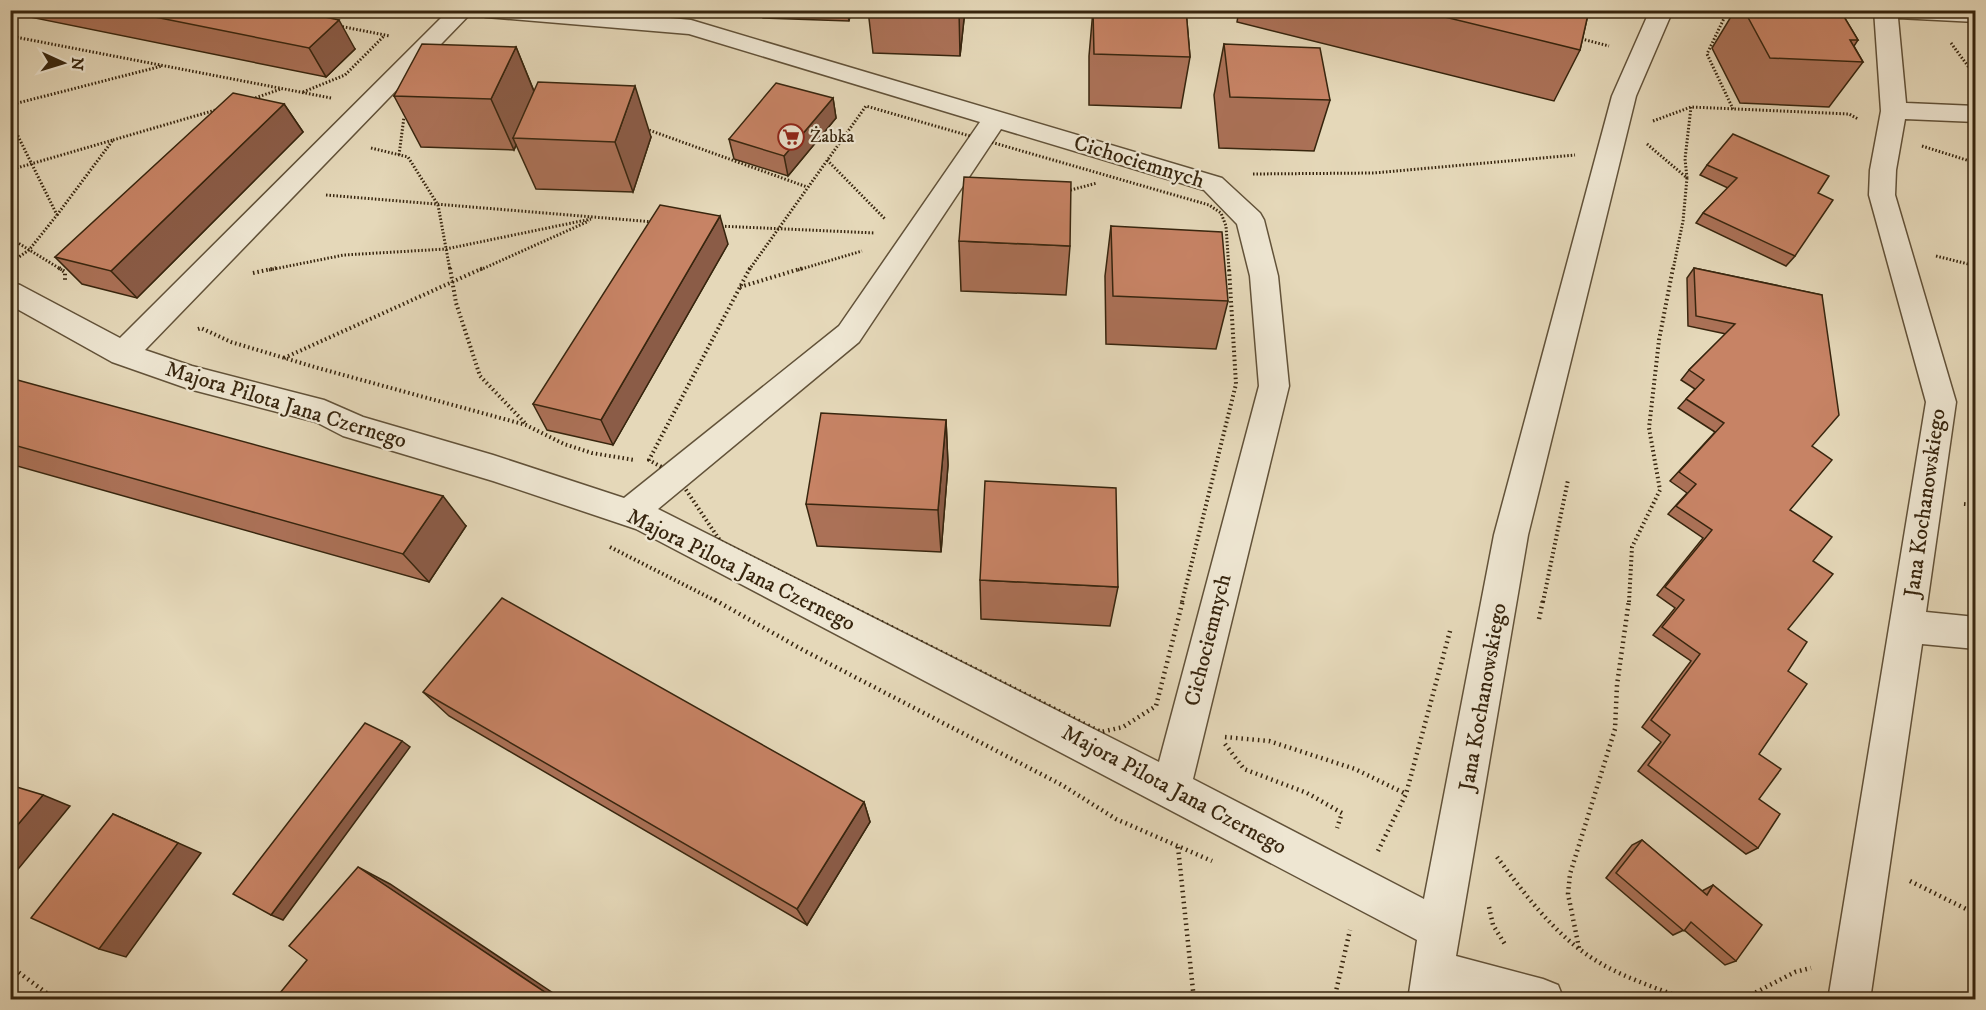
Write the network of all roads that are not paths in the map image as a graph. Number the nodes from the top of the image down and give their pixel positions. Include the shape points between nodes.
1 (463, 10) edge
2 (486, 10) edge
3 (1662, 10) edge
4 (1976, 15) edge
5 (1976, 114) edge
6 (1891, 124) junction
7 (989, 128) junction
8 (10, 292) edge
9 (123, 354) junction
10 (629, 513) junction
11 (1906, 626) junction
12 (1976, 633) edge
13 (1171, 788) junction
14 (1439, 929) junction
15 (1431, 986) edge
16 (1543, 999) edge
17 (1849, 999) edge

1 - 9 street
2 - 7 street, Cichociemnych via 691,27
3 - 14 street, Jana Kochanowskiego via 1624,96 1511,536
4 - 6 street, Jana Kochanowskiego via 1886,10
5 - 6 street
6 - 11 street, Jana Kochanowskiego via 1882,195 1941,402
7 - 10 street via 849,334
7 - 13 street, Cichociemnych via 1213,184 1250,220 1264,276 1274,386
8 - 9 street, Majora Pilota Jana Czernego
9 - 10 street, Majora Pilota Jana Czernego via 189,377 324,412 354,427
10 - 13 street, Majora Pilota Jana Czernego
11 - 12 street
11 - 17 street, Jana Kochanowskiego
13 - 14 street, Majora Pilota Jana Czernego
14 - 15 street, Jana Kochanowskiego
15 - 16 street, Jana Kochanowskiego

